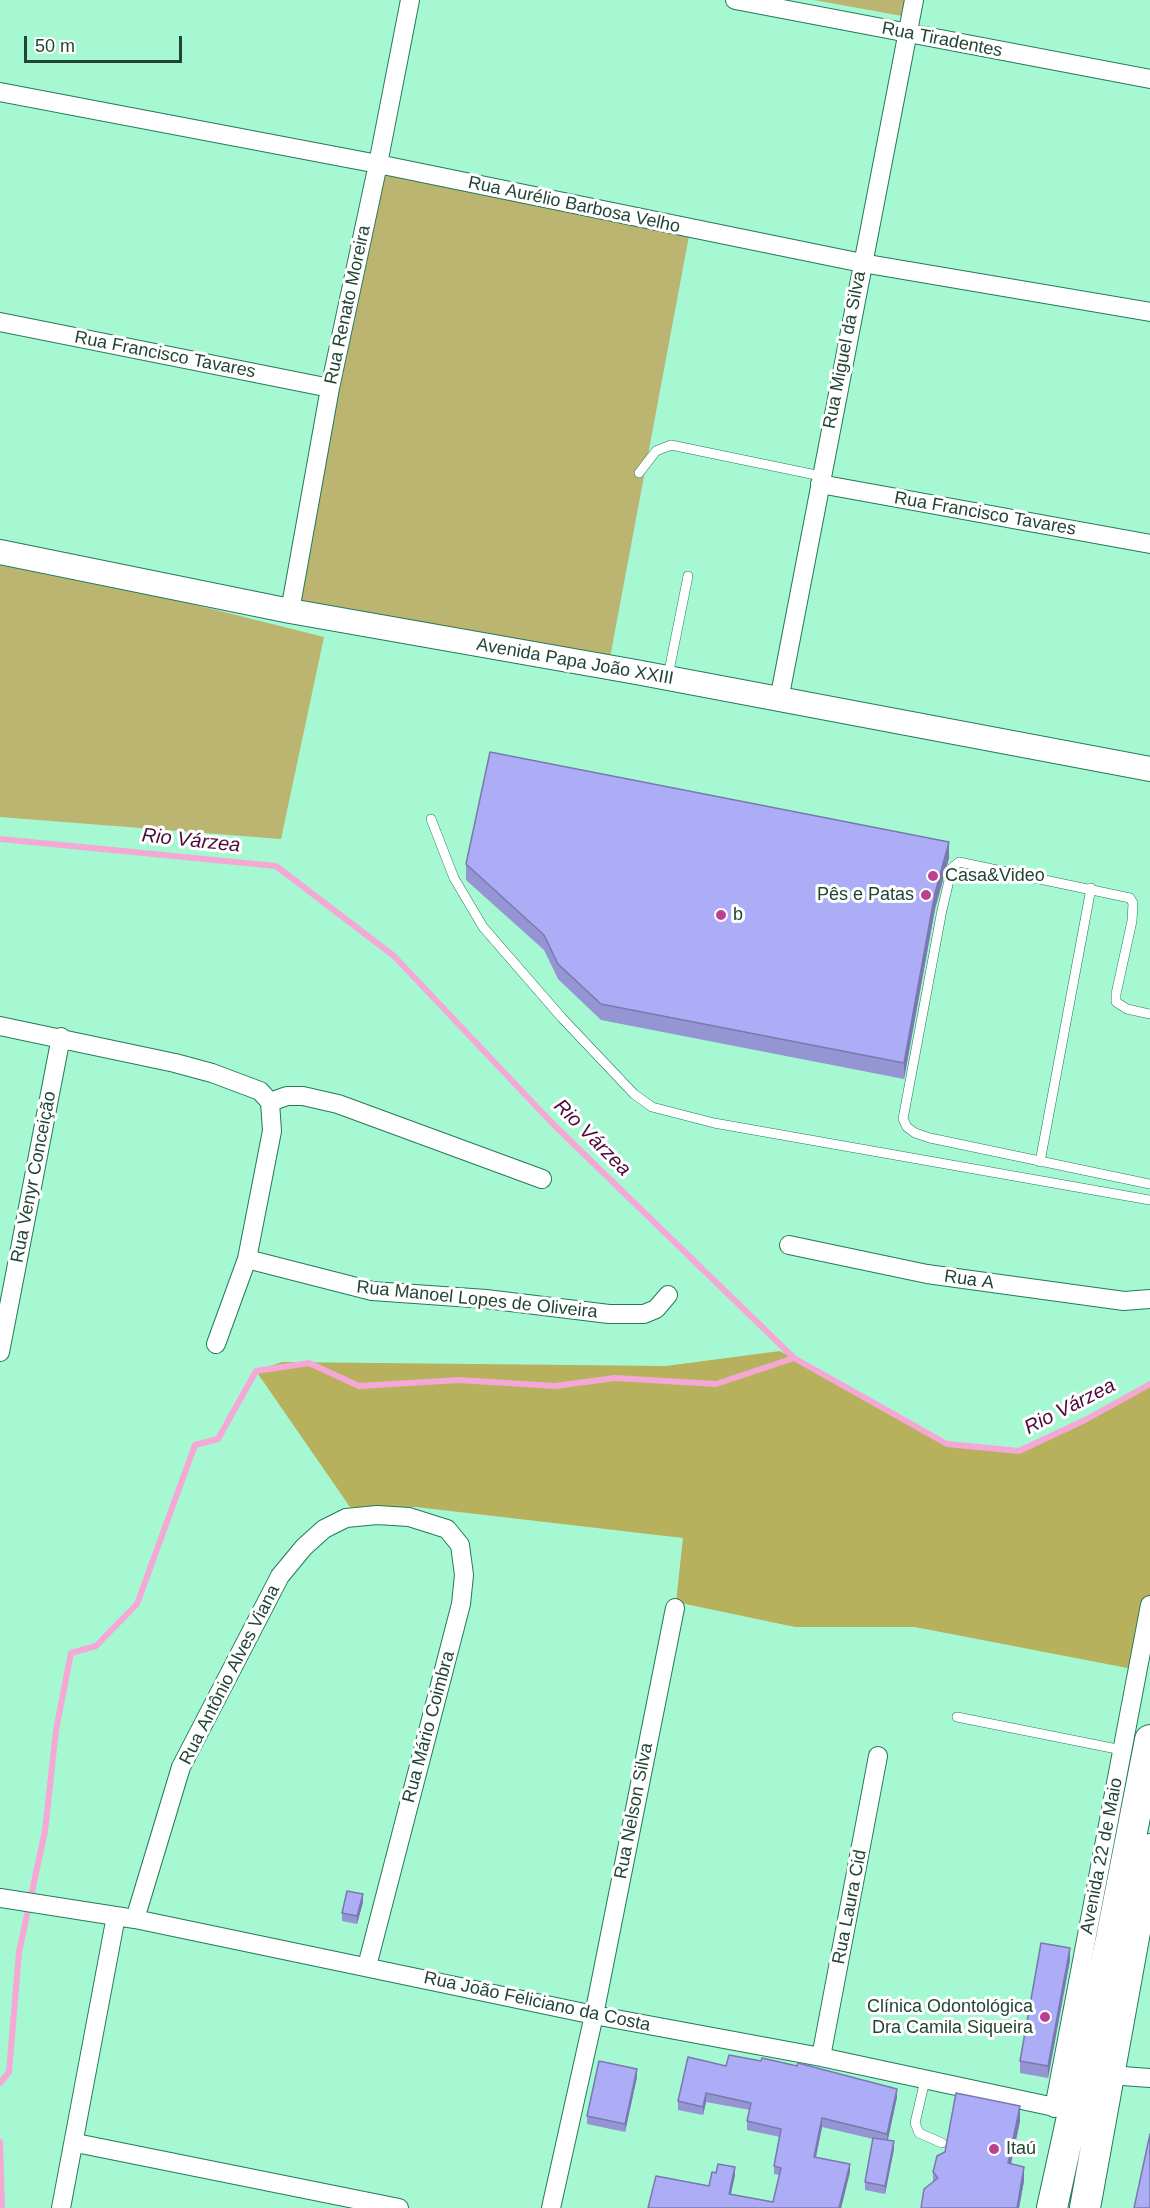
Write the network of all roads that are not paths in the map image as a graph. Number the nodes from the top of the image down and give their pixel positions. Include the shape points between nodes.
1 (410, 0) edge
2 (735, 0) edge
3 (914, 0) edge
4 (907, 34) junction
5 (1150, 79) edge
6 (0, 92) edge
7 (378, 164) junction
8 (862, 263) junction
9 (1150, 312) edge
10 (0, 322) edge
11 (330, 388) junction
12 (639, 472) dead end
13 (821, 480) junction
14 (1150, 544) edge
15 (0, 552) edge
16 (688, 576) dead end
17 (290, 611) junction
18 (667, 678) junction
19 (779, 700) junction
20 (1150, 769) edge
21 (431, 819) dead end
22 (1091, 888) junction
23 (1150, 1014) edge
24 (0, 1026) edge
25 (61, 1037) junction
26 (270, 1102) junction
27 (1040, 1162) junction
28 (542, 1179) dead end
29 (1150, 1184) edge
30 (1150, 1200) edge
31 (789, 1245) dead end
32 (247, 1259) junction
33 (668, 1295) dead end
34 (1150, 1299) edge
35 (216, 1344) dead end
36 (0, 1352) edge
37 (409, 1517) joint
38 (1150, 1605) edge
39 (675, 1608) dead end
40 (957, 1717) dead end
41 (1150, 1740) edge
42 (1122, 1749) junction
43 (878, 1756) dead end
44 (1150, 1849) edge
45 (0, 1898) edge
46 (116, 1916) junction
47 (135, 1919) junction
48 (367, 1966) junction
49 (594, 2015) junction
50 (821, 2057) junction
51 (1109, 2075) junction
52 (1150, 2078) edge
53 (925, 2080) junction
54 (1064, 2109) junction
55 (75, 2143) junction
56 (942, 2143) dead end
57 (61, 2208) edge
58 (399, 2208) edge
59 (551, 2208) edge
60 (1052, 2208) edge
61 (1085, 2208) edge

1 - 7 street, Rua Renato Moreira
2 - 4 street, Rua Tiradentes
3 - 4 street, Rua Miguel da Silva
4 - 5 street, Rua Tiradentes
4 - 8 street, Rua Miguel da Silva
6 - 7 street, Rua Aurélio Barbosa Velho
7 - 8 street, Rua Aurélio Barbosa Velho
7 - 11 street, Rua Renato Moreira
8 - 9 street, Rua Aurélio Barbosa Velho
8 - 13 street, Rua Miguel da Silva
10 - 11 street, Rua Francisco Tavares
11 - 17 street, Rua Renato Moreira
12 - 13 lane via 656,451 671,445
13 - 14 street, Rua Francisco Tavares
13 - 19 street, Rua Miguel da Silva
15 - 17 street, Avenida Papa João XXIII
16 - 18 lane
17 - 18 street, Avenida Papa João XXIII
18 - 19 street, Avenida Papa João XXIII
19 - 20 street, Avenida Papa João XXIII
21 - 30 lane via 454,878 483,927 562,1018 634,1094 652,1107 714,1123
22 - 23 lane via 1123,895 1133,903 1116,1002
22 - 27 lane
22 - 27 lane via 955,863 942,910 905,1102 903,1119 915,1133
24 - 25 street
25 - 26 street via 213,1073 260,1091
25 - 36 street, Rua Venyr Conceição
26 - 28 street via 287,1095 338,1104
26 - 32 street via 272,1131
27 - 29 lane
31 - 34 street, Rua A via 927,1274 1124,1301
32 - 33 street, Rua Manoel Lopes de Oliveira via 372,1291 486,1299 609,1314 644,1314 656,1309
32 - 35 street
37 - 47 street, Rua Antônio Alves Viana via 346,1518 324,1529 280,1576 181,1767
37 - 48 street, Rua Mário Coimbra via 447,1529 460,1545 464,1575 461,1604
38 - 42 street, Avenida 22 de Maio
39 - 49 street, Rua Nelson Silva
40 - 42 lane
41 - 54 main road, Avenida 22 de Maio
42 - 54 street, Avenida 22 de Maio
43 - 50 street, Rua Laura Cid
44 - 51 main road
45 - 46 street, Rua João Feliciano da Costa
46 - 47 street, Rua João Feliciano da Costa
46 - 55 street
47 - 48 street, Rua João Feliciano da Costa
48 - 49 street, Rua João Feliciano da Costa
49 - 50 street, Rua João Feliciano da Costa
49 - 59 street, Rua Nelson Silva
50 - 53 street, Rua João Feliciano da Costa
51 - 52 street
51 - 61 main road
53 - 54 street, Rua João Feliciano da Costa
53 - 56 lane via 915,2123 920,2133
54 - 60 main road, Avenida 22 de Maio
55 - 57 street
55 - 58 street

